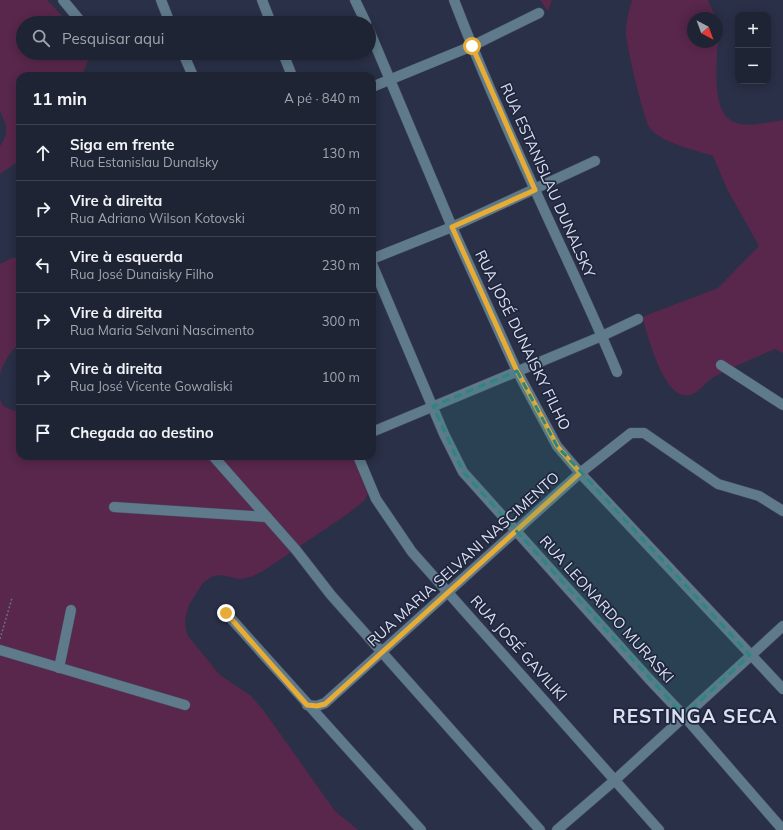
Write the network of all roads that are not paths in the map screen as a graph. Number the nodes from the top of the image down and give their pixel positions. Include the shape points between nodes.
1 (63, 0) edge
2 (161, 0) edge
3 (262, 0) edge
4 (355, 0) edge
5 (454, 0) edge
6 (539, 13) dead end
7 (76, 16) edge
8 (167, 16) edge
9 (268, 16) edge
10 (363, 16) edge
11 (376, 46) edge
12 (472, 46) junction
13 (186, 60) edge
14 (286, 60) edge
15 (190, 72) edge
16 (290, 72) edge
17 (391, 79) junction
18 (376, 85) edge
19 (595, 161) dead end
20 (535, 190) junction
21 (452, 227) junction
22 (376, 257) edge
23 (376, 273) edge
24 (638, 320) dead end
25 (602, 336) junction
26 (721, 364) dead end
27 (517, 371) junction
28 (617, 372) dead end
29 (783, 405) edge
30 (433, 406) junction
31 (376, 430) edge
32 (217, 460) edge
33 (360, 460) edge
34 (580, 473) junction
35 (114, 507) dead end
36 (783, 511) edge
37 (267, 517) junction
38 (517, 531) junction
39 (449, 592) junction
40 (70, 610) dead end
41 (226, 613) dead end
42 (783, 626) edge
43 (0, 650) edge
44 (382, 652) junction
45 (750, 655) junction
46 (59, 668) junction
47 (783, 689) edge
48 (185, 705) dead end
49 (307, 705) junction
50 (684, 716) junction
51 (616, 780) junction
52 (421, 830) edge
53 (540, 830) edge
54 (557, 830) edge
55 (659, 830) edge
56 (783, 830) edge

1 - 7 street
2 - 8 street
3 - 9 street
4 - 10 street
5 - 12 street, RUA ESTANISLAU DUNALSKY
6 - 12 street
11 - 17 street, RUA JOSÉ DUNAISKY FILHO
12 - 17 street
12 - 20 street, RUA ESTANISLAU DUNALSKY
13 - 15 street
14 - 16 street
17 - 18 street
17 - 21 street, RUA JOSÉ DUNAISKY FILHO
19 - 20 street
20 - 21 street
20 - 25 street, RUA ESTANISLAU DUNALSKY
21 - 22 street
21 - 27 street, RUA JOSÉ DUNAISKY FILHO
23 - 30 street, RUA LEONARDO MURASKI
24 - 25 street
25 - 27 street
25 - 28 street, RUA ESTANISLAU DUNALSKY
26 - 29 street
27 - 30 street
27 - 34 street, RUA JOSÉ DUNAISKY FILHO via 557,446
30 - 31 street
30 - 38 street, RUA LEONARDO MURASKI via 463,472
32 - 37 street
33 - 39 street, RUA JOSÉ GAVILIKI via 380,505 412,552
34 - 36 street, RUA MARIA SELVANI NASCIMENTO via 631,433 644,433 718,484 759,496
34 - 38 street, RUA MARIA SELVANI NASCIMENTO
34 - 45 street, RUA JOSÉ DUNAISKY FILHO
35 - 37 street
37 - 44 street via 330,595
38 - 39 street, RUA MARIA SELVANI NASCIMENTO
38 - 50 street, RUA LEONARDO MURASKI
39 - 44 street, RUA MARIA SELVANI NASCIMENTO
39 - 51 street, RUA JOSÉ GAVILIKI
40 - 46 street
41 - 49 street
42 - 45 street
43 - 46 street
44 - 49 street, RUA MARIA SELVANI NASCIMENTO via 325,704
44 - 53 street
45 - 47 street, RUA JOSÉ DUNAISKY FILHO
45 - 50 street
46 - 48 street
49 - 52 street
50 - 51 street
50 - 56 street, RUA LEONARDO MURASKI
51 - 54 street
51 - 55 street, RUA JOSÉ GAVILIKI

